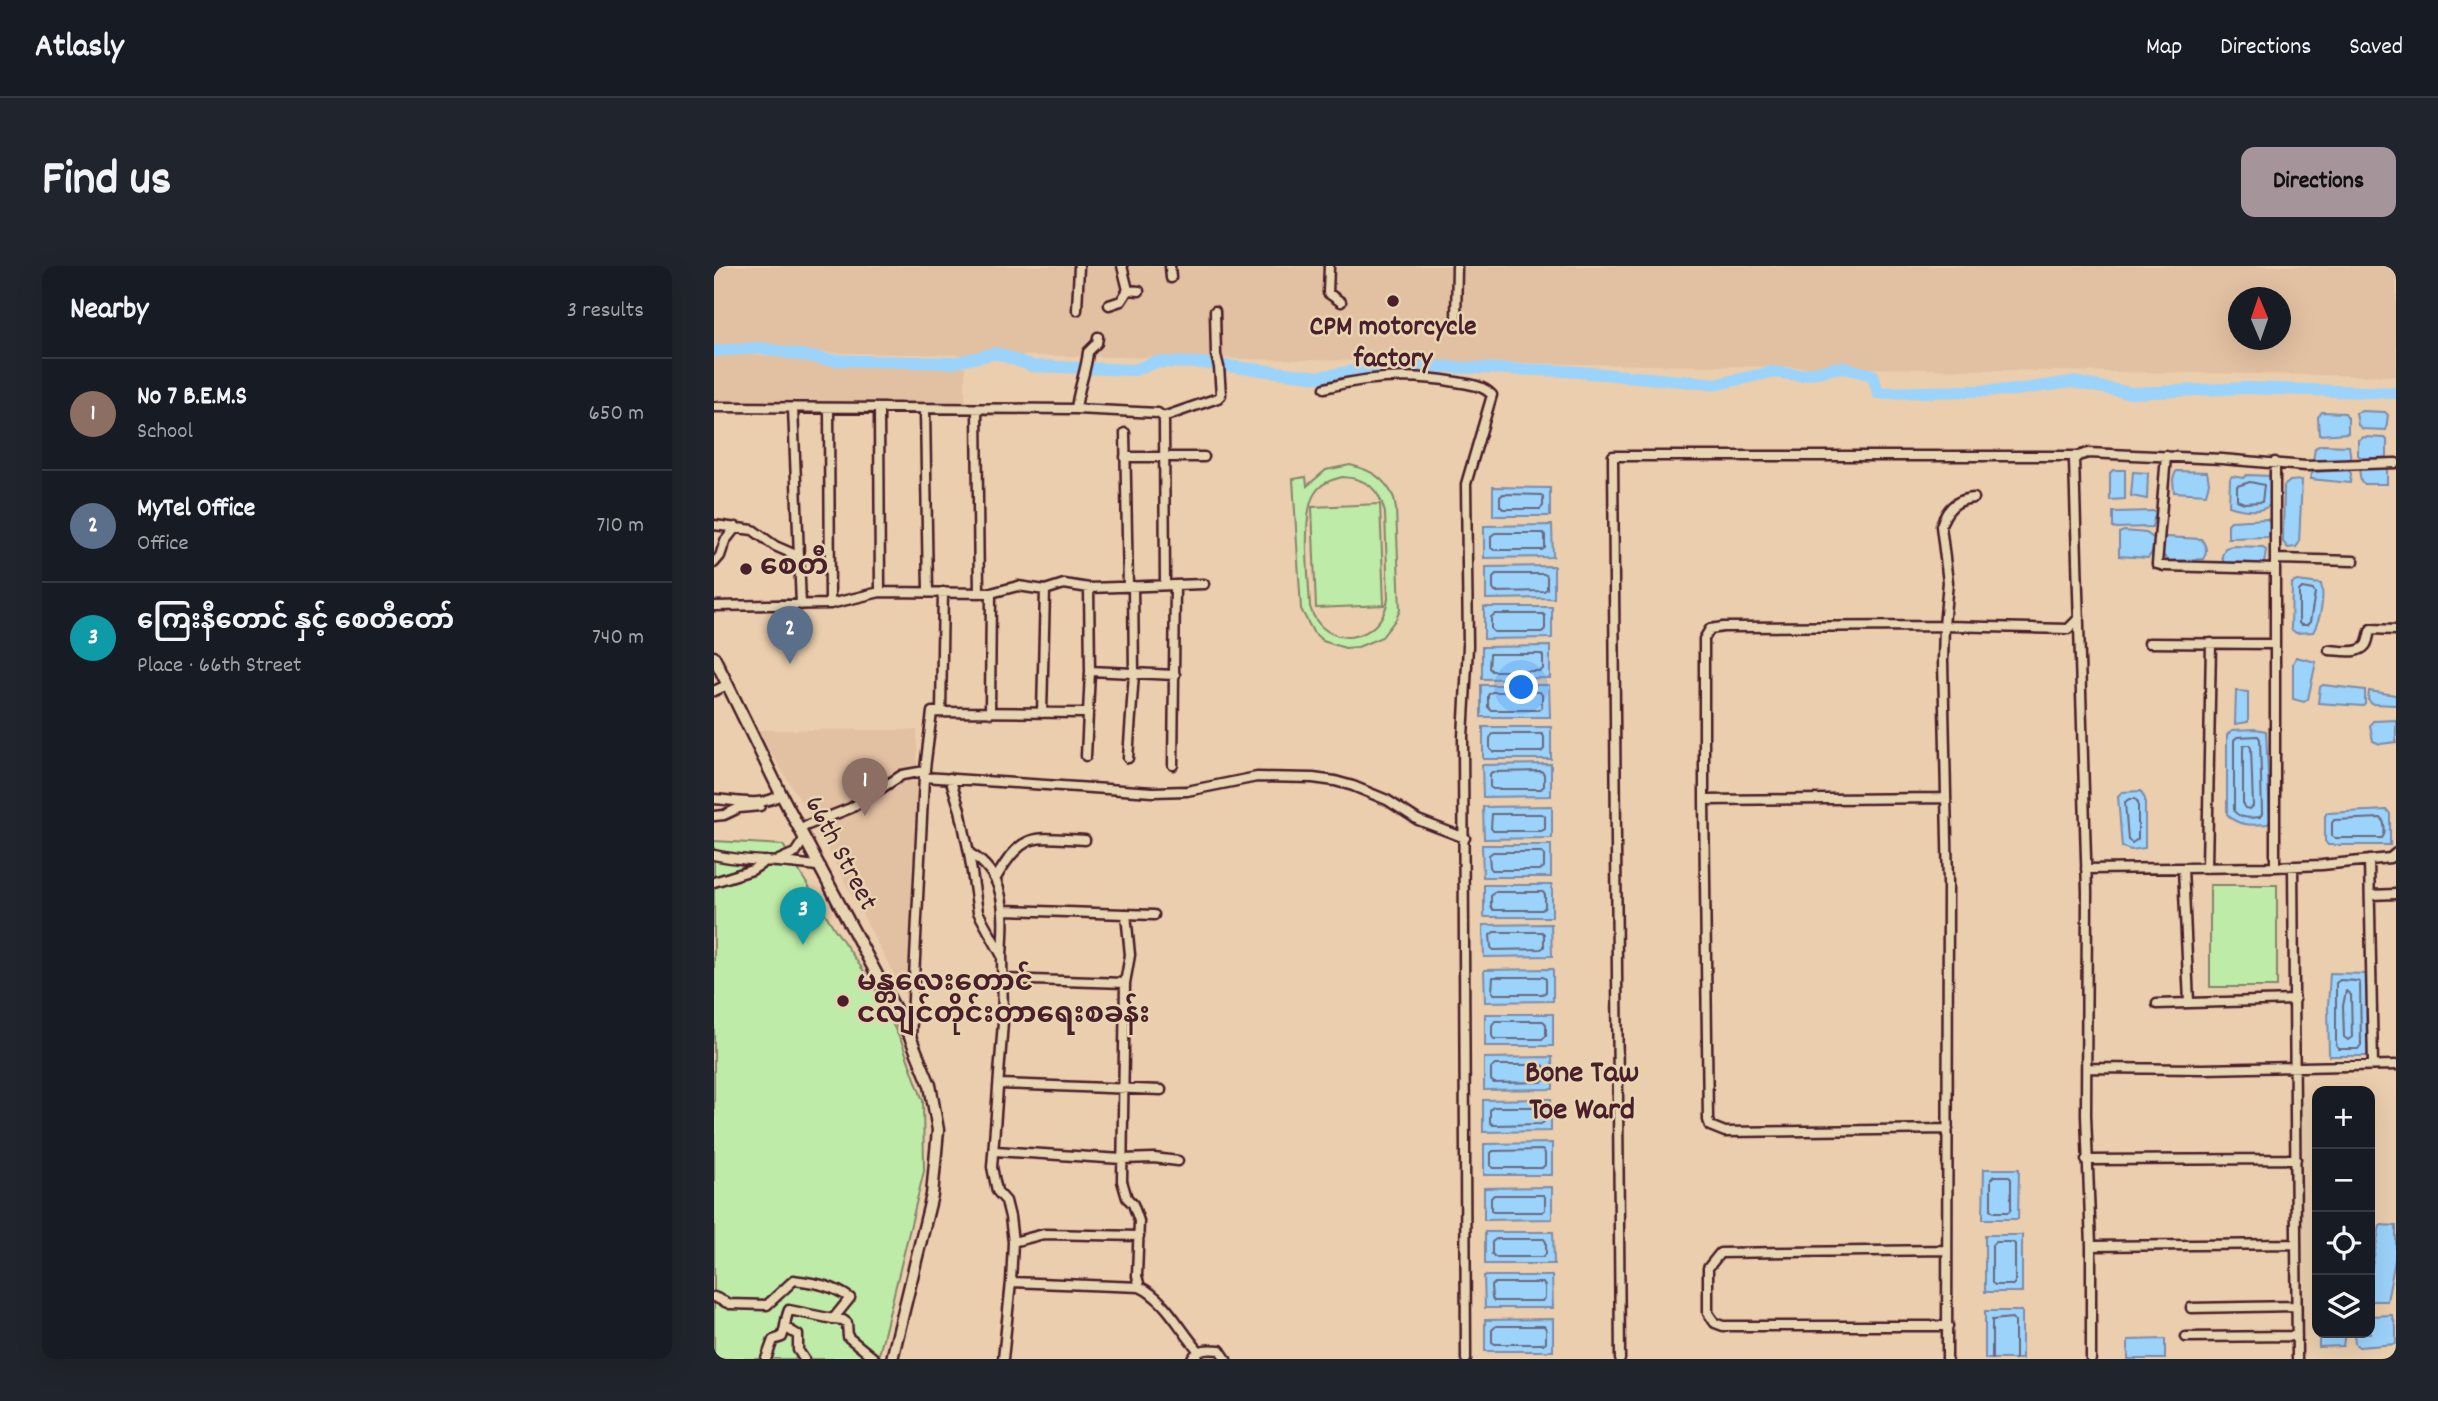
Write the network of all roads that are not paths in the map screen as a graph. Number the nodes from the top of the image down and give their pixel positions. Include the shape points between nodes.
1 (1079, 266) edge
2 (1122, 266) edge
3 (1170, 266) edge
4 (1329, 266) edge
5 (1457, 266) edge
6 (1171, 278) dead end
7 (1128, 290) junction
8 (1139, 292) dead end
9 (1341, 302) dead end
10 (1109, 305) dead end
11 (1077, 310) dead end
12 (1215, 311) dead end
13 (1456, 321) dead end
14 (1098, 337) dead end
15 (1325, 388) dead end
16 (714, 407) edge
17 (793, 408) junction
18 (829, 409) junction
19 (977, 409) junction
20 (1076, 409) junction
21 (879, 410) junction
22 (925, 410) junction
23 (1163, 417) junction
24 (1125, 433) dead end
25 (1164, 456) junction
26 (2078, 456) junction
27 (2166, 456) junction
28 (1125, 457) junction
29 (1203, 457) dead end
30 (2274, 462) junction
31 (2396, 463) edge
32 (1974, 498) dead end
33 (714, 525) edge
34 (736, 527) junction
35 (798, 556) junction
36 (2354, 561) dead end
37 (714, 563) edge
38 (2275, 564) junction
39 (1204, 584) dead end
40 (1170, 585) junction
41 (1131, 587) junction
42 (1089, 589) junction
43 (1045, 590) junction
44 (928, 591) junction
45 (943, 592) junction
46 (880, 593) junction
47 (979, 593) junction
48 (991, 593) junction
49 (830, 604) junction
50 (801, 605) junction
51 (714, 606) edge
52 (2079, 618) junction
53 (1944, 626) junction
54 (2396, 630) edge
55 (2149, 643) dead end
56 (2211, 643) junction
57 (2274, 644) junction
58 (2329, 650) dead end
59 (714, 657) edge
60 (1090, 671) junction
61 (1134, 673) junction
62 (1175, 675) junction
63 (727, 685) junction
64 (714, 691) edge
65 (941, 712) junction
66 (990, 713) junction
67 (1042, 713) junction
68 (1088, 713) junction
69 (1086, 756) dead end
70 (1128, 758) dead end
71 (1173, 765) dead end
72 (925, 774) junction
73 (950, 778) junction
74 (781, 794) junction
75 (1945, 798) junction
76 (714, 799) edge
77 (1704, 800) junction
78 (765, 802) junction
79 (714, 816) edge
80 (802, 833) junction
81 (1465, 838) junction
82 (1085, 840) dead end
83 (969, 852) junction
84 (2396, 853) edge
85 (714, 855) edge
86 (2369, 860) junction
87 (766, 861) junction
88 (777, 861) junction
89 (2293, 866) junction
90 (821, 867) junction
91 (2183, 867) junction
92 (2275, 867) junction
93 (2207, 868) junction
94 (2086, 869) junction
95 (996, 878) junction
96 (714, 882) edge
97 (2396, 894) edge
98 (2370, 895) junction
99 (1005, 910) junction
100 (1126, 914) junction
101 (1154, 915) dead end
102 (1002, 956) junction
103 (1002, 979) junction
104 (1125, 984) junction
105 (2295, 1000) junction
106 (2189, 1003) junction
107 (2157, 1004) dead end
108 (911, 1039) junction
109 (2373, 1065) junction
110 (2396, 1065) edge
111 (2087, 1068) junction
112 (2296, 1068) junction
113 (1000, 1084) junction
114 (1122, 1089) junction
115 (1161, 1090) dead end
116 (1948, 1129) junction
117 (995, 1152) junction
118 (1122, 1159) junction
119 (2295, 1159) junction
120 (2086, 1160) junction
121 (1178, 1161) dead end
122 (1139, 1236) junction
123 (1013, 1242) junction
124 (2296, 1244) junction
125 (2091, 1246) junction
126 (1947, 1250) junction
127 (1011, 1282) junction
128 (1140, 1287) junction
129 (714, 1297) edge
130 (2296, 1306) junction
131 (2191, 1308) dead end
132 (832, 1319) junction
133 (1948, 1326) junction
134 (786, 1328) junction
135 (2297, 1336) junction
136 (2186, 1337) dead end
137 (1199, 1351) junction
138 (766, 1359) edge
139 (804, 1359) edge
140 (875, 1359) edge
141 (892, 1359) edge
142 (1003, 1359) edge
143 (1192, 1359) edge
144 (1226, 1359) edge
145 (1466, 1359) edge
146 (1620, 1359) edge
147 (1947, 1359) edge
148 (2091, 1359) edge
149 (2297, 1359) edge

1 - 11 street
2 - 7 street
3 - 6 street
4 - 9 street via 1328,293
5 - 13 street
7 - 8 street
7 - 10 street via 1121,301
12 - 23 street via 1221,395
14 - 20 street via 1089,350
15 - 81 street via 1400,376 1470,384 1492,395 1466,484
16 - 17 street
17 - 18 street
17 - 35 street
18 - 21 street
18 - 49 street
19 - 20 street
19 - 22 street
19 - 47 street
20 - 23 street via 1153,412
21 - 22 street
21 - 46 street
22 - 44 street
23 - 25 street
24 - 28 street
25 - 28 street
25 - 29 street
25 - 40 street
26 - 27 street
26 - 52 street via 2074,460
26 - 146 street via 1613,456
27 - 30 street
27 - 38 street via 2157,564
28 - 41 street
30 - 31 street via 2306,466
30 - 38 street
32 - 53 street via 1955,504 1941,526 1948,582
33 - 34 street
34 - 35 street via 753,530
34 - 37 street
35 - 50 street
36 - 38 street
38 - 57 street
39 - 40 street
40 - 41 street
40 - 62 street
41 - 42 street
41 - 61 street
42 - 43 street via 1063,584
42 - 60 street
43 - 48 street via 1018,586
43 - 67 street
44 - 45 street
44 - 46 street
45 - 47 street
45 - 65 street
46 - 49 street
47 - 48 street
48 - 66 street
49 - 50 street
50 - 51 street
52 - 53 street via 2068,629
52 - 94 street
53 - 75 street
53 - 77 street via 1710,629 1704,639
54 - 58 street via 2371,629 2361,649
55 - 56 street
56 - 57 street
56 - 93 street
57 - 92 street
59 - 63 street, 66th Street
60 - 61 street
60 - 68 street
61 - 62 street
61 - 70 street
62 - 71 street
63 - 64 street
63 - 74 street, 66th Street
65 - 66 street
65 - 72 street via 932,712
66 - 67 street
67 - 68 street
68 - 69 street
72 - 73 street
72 - 80 street via 902,775
72 - 108 street
73 - 81 street via 1171,792 1256,777 1313,778 1353,786
73 - 83 street
74 - 78 street
74 - 80 street, 66th Street
75 - 77 street
75 - 116 street
76 - 78 street
77 - 116 street via 1710,1126 1724,1132
78 - 79 street
80 - 88 street via 795,853
80 - 90 street, 66th Street
81 - 145 street
82 - 95 street via 1036,838 1019,845
83 - 95 street
83 - 102 street via 978,912
84 - 86 street
85 - 87 street
86 - 89 street
86 - 98 street
87 - 88 street
87 - 96 street
88 - 90 street
89 - 92 street
89 - 105 street
90 - 108 street, 66th Street
91 - 93 street
91 - 94 street
91 - 106 street
92 - 93 street
94 - 111 street
95 - 99 street
97 - 98 street
98 - 109 street
99 - 100 street
99 - 102 street
100 - 101 street
100 - 104 street via 1130,955
102 - 103 street
103 - 104 street
103 - 113 street
104 - 114 street
105 - 106 street
105 - 112 street
106 - 107 street
108 - 141 street, 66th Street via 930,1085 938,1148 932,1195
109 - 110 street
109 - 112 street
111 - 112 street
111 - 120 street
112 - 119 street
113 - 114 street
113 - 117 street
114 - 115 street
114 - 118 street
116 - 126 street
117 - 118 street
117 - 123 street via 993,1177 1006,1201
118 - 121 street
118 - 122 street via 1122,1181 1136,1212
119 - 120 street
119 - 124 street
120 - 125 street
122 - 123 street via 1044,1234
122 - 128 street
123 - 127 street
124 - 125 street
124 - 130 street
125 - 148 street
126 - 133 street
126 - 133 street via 1720,1253 1708,1268 1708,1313 1723,1326
127 - 128 street
127 - 142 street
128 - 137 street via 1166,1307
129 - 132 street via 730,1304 767,1305 794,1280 821,1283 850,1298
130 - 131 street
130 - 135 street
132 - 134 street via 789,1310
132 - 140 street via 843,1320 848,1336
133 - 147 street
134 - 138 street via 782,1337 773,1340
134 - 139 street via 798,1335 798,1350
135 - 136 street
135 - 149 street
137 - 143 street
137 - 144 street via 1220,1350

